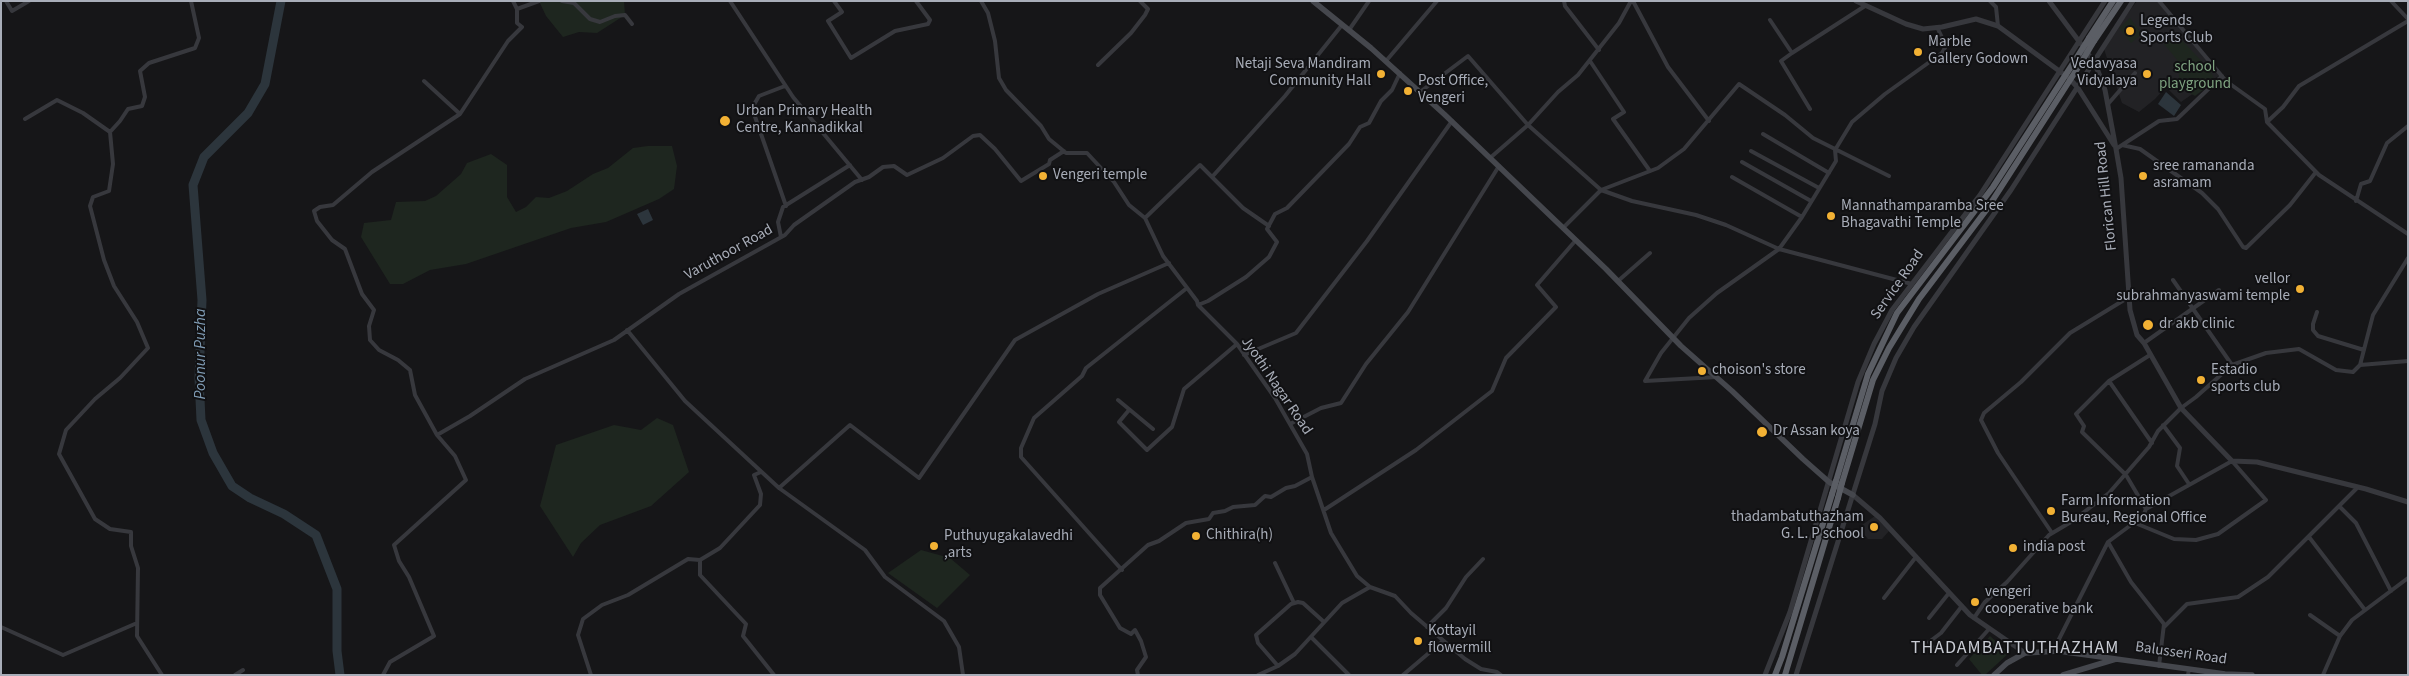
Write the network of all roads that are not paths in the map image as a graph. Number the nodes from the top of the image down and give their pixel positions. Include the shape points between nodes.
1 (6, 1) edge
2 (29, 1) edge
3 (191, 1) edge
4 (513, 1) edge
5 (540, 1) edge
6 (562, 1) edge
7 (730, 1) edge
8 (834, 1) edge
9 (916, 1) edge
10 (981, 1) edge
11 (1140, 1) edge
12 (1313, 1) edge
13 (1369, 1) edge
14 (1437, 1) edge
15 (1564, 1) edge
16 (1632, 1) edge
17 (1856, 1) edge
18 (1990, 1) edge
19 (2049, 1) edge
20 (2105, 1) edge
21 (2113, 1) edge
22 (2121, 1) edge
23 (2133, 1) edge
24 (2159, 1) edge
25 (2392, 2) edge
26 (1865, 6) junction
27 (517, 9) junction
28 (1770, 20) dead end
29 (2408, 20) edge
30 (632, 24) dead end
31 (1342, 25) junction
32 (1998, 26) junction
33 (1936, 28) junction
34 (1349, 30) junction
35 (2092, 39) junction
36 (2079, 42) junction
37 (1599, 50) junction
38 (1792, 53) junction
39 (1386, 61) junction
40 (1590, 61) junction
41 (2094, 62) junction
42 (1098, 66) dead end
43 (2135, 72) dead end
44 (1400, 73) junction
45 (2065, 76) junction
46 (2222, 76) junction
47 (424, 81) dead end
48 (785, 86) junction
49 (2078, 88) junction
50 (1420, 92) junction
51 (2108, 104) junction
52 (1810, 109) dead end
53 (460, 114) junction
54 (25, 120) dead end
55 (1709, 120) junction
56 (1452, 121) junction
57 (2267, 122) junction
58 (1528, 125) junction
59 (2408, 126) edge
60 (110, 132) junction
61 (1763, 134) dead end
62 (2122, 145) junction
63 (2116, 149) junction
64 (1834, 150) junction
65 (1064, 151) junction
66 (1751, 151) dead end
67 (1490, 158) junction
68 (1742, 162) dead end
69 (850, 165) junction
70 (1498, 166) junction
71 (1650, 171) junction
72 (2316, 172) junction
73 (1829, 173) junction
74 (1889, 176) dead end
75 (1212, 177) junction
76 (1732, 177) dead end
77 (862, 180) junction
78 (1819, 188) junction
79 (1602, 190) junction
80 (1811, 201) junction
81 (2356, 201) junction
82 (786, 206) junction
83 (1802, 217) junction
84 (1144, 218) junction
85 (1268, 226) junction
86 (1563, 228) junction
87 (2408, 234) edge
88 (781, 237) junction
89 (1576, 240) junction
90 (1779, 249) junction
91 (1650, 253) dead end
92 (2408, 258) edge
93 (1168, 263) junction
94 (2172, 280) dead end
95 (1617, 281) junction
96 (1912, 284) junction
97 (1187, 288) junction
98 (2219, 290) dead end
99 (2129, 297) junction
100 (1198, 306) junction
101 (2192, 309) junction
102 (2317, 312) dead end
103 (627, 330) junction
104 (1673, 338) junction
105 (2144, 343) junction
106 (1237, 344) junction
107 (2364, 350) junction
108 (1244, 355) junction
109 (2150, 355) junction
110 (2408, 361) edge
111 (2232, 365) junction
112 (2360, 365) junction
113 (1717, 377) junction
114 (2109, 381) junction
115 (1118, 400) dead end
116 (2181, 408) junction
117 (1129, 410) junction
118 (1290, 424) junction
119 (2163, 425) junction
120 (1153, 429) dead end
121 (437, 435) junction
122 (2152, 443) junction
123 (2232, 461) junction
124 (761, 472) junction
125 (2126, 475) junction
126 (1312, 477) junction
127 (1836, 482) junction
128 (2189, 484) junction
129 (2358, 487) junction
130 (779, 488) junction
131 (1852, 495) junction
132 (1835, 496) junction
133 (2408, 502) edge
134 (2339, 506) junction
135 (2146, 508) junction
136 (1324, 510) junction
137 (2135, 523) junction
138 (2052, 533) junction
139 (2309, 537) junction
140 (2108, 542) junction
141 (1916, 557) junction
142 (1482, 559) dead end
143 (700, 560) junction
144 (1275, 563) dead end
145 (1122, 570) junction
146 (2408, 578) edge
147 (1370, 587) junction
148 (2391, 591) junction
149 (1949, 593) junction
150 (1884, 598) dead end
151 (1294, 602) junction
152 (1962, 606) junction
153 (2365, 610) junction
154 (2310, 616) dead end
155 (1929, 618) dead end
156 (1974, 618) junction
157 (1324, 622) junction
158 (137, 623) junction
159 (1, 627) edge
160 (1427, 627) junction
161 (2163, 628) junction
162 (1989, 629) junction
163 (2340, 636) junction
164 (1312, 638) junction
165 (1443, 641) junction
166 (1934, 649) dead end
167 (2053, 651) junction
168 (2026, 653) junction
169 (2120, 658) junction
170 (1957, 665) dead end
171 (1278, 666) junction
172 (2159, 666) junction
173 (243, 670) dead end
174 (2189, 672) edge
175 (162, 675) edge
176 (235, 675) edge
177 (383, 675) edge
178 (591, 675) edge
179 (774, 675) edge
180 (963, 675) edge
181 (1138, 675) edge
182 (1258, 675) edge
183 (1349, 675) edge
184 (1403, 675) edge
185 (1501, 675) edge
186 (1765, 675) edge
187 (1775, 675) edge
188 (1785, 675) edge
189 (1796, 675) edge
190 (1994, 675) edge
191 (2063, 675) edge
192 (2252, 675) edge
193 (2323, 675) edge

1 - 2 street via 12,11
3 - 60 street via 199,38 195,48 149,63 140,71 145,97 142,106 128,108
4 - 27 street
5 - 27 street
6 - 30 street via 574,3 590,19 600,22 625,16
7 - 48 street
8 - 9 street via 842,12 828,21 852,58 895,31 928,24 930,20
10 - 65 street via 996,40 999,78 1049,139
11 - 42 street via 1148,9 1145,15
12 - 31 main road
13 - 34 street
14 - 39 street
15 - 37 street
16 - 37 street
16 - 55 street via 1668,67
17 - 26 street
18 - 32 street via 1996,7
19 - 36 street, Florican Hill Road
20 - 36 street, Service Road
21 - 35 highway
22 - 35 highway
23 - 41 street
24 - 46 street
25 - 29 street
26 - 33 street via 1906,24 1923,29
26 - 38 street
27 - 53 street via 517,23 522,28 508,41
28 - 38 street
29 - 57 street via 2299,86
31 - 34 main road
31 - 75 street via 1285,96
32 - 33 street via 1976,19
32 - 45 street
33 - 64 street via 1946,46 1942,53 1852,122
34 - 39 main road
35 - 45 highway, bridge
36 - 41 street, Florican Hill Road
36 - 45 street, Service Road
37 - 40 street
38 - 52 street via 1781,61
39 - 44 main road
40 - 58 street
40 - 71 street via 1624,112 1613,119
41 - 49 street
41 - 51 street, Florican Hill Road
43 - 51 street
44 - 50 main road
44 - 85 street via 1369,123 1360,127 1337,157 1287,208 1275,214
45 - 49 street
45 - 96 street, Service Road
45 - 127 highway via 1986,209 1912,310 1889,348 1873,380
45 - 127 highway via 1993,187 1897,313 1868,374
46 - 57 street via 2265,108
46 - 62 street via 2178,119 2159,121
47 - 53 street
48 - 69 street
48 - 82 street via 759,96 752,108
49 - 63 street
49 - 131 street via 1896,358 1882,391
50 - 56 main road
50 - 58 street via 1468,56
51 - 63 street, Florican Hill Road
53 - 121 street via 372,172 333,205 314,211 317,221 332,240 345,249 362,294 374,310 369,326 370,340 379,350 410,370 415,395
54 - 60 street via 57,100
55 - 64 street via 1739,84
55 - 71 street via 1684,149
56 - 67 main road
56 - 108 street via 1367,241 1296,333
57 - 72 street
58 - 67 street
58 - 79 street
59 - 81 street via 2387,143 2370,180 2361,184
60 - 158 street via 113,164 109,191 93,197 90,206 114,286 137,322 148,348 66,430 59,454 95,519 110,529 130,532 138,568
61 - 73 street
62 - 63 street
62 - 72 street via 2140,148 2202,193 2246,248 2290,205
63 - 99 street, Florican Hill Road
64 - 73 street via 1836,161
64 - 74 street
65 - 77 street, Varuthoor Road via 1021,181 985,139 980,135 973,136 943,158 907,175 894,166 884,166
65 - 84 street, Jyothi Nagar Road via 1087,153 1114,182 1129,205
66 - 78 street
67 - 70 main road
68 - 80 street
69 - 77 street
69 - 82 street
70 - 86 main road
70 - 118 street via 1408,312 1366,364 1341,403 1321,408
71 - 79 street
72 - 81 street
73 - 78 street
75 - 84 street via 1200,165
75 - 85 street via 1243,208
76 - 83 street
77 - 88 street, Varuthoor Road
78 - 80 street
79 - 86 street
79 - 90 street via 1632,201 1696,214
80 - 83 street
81 - 87 street
82 - 88 street via 778,222
83 - 90 street
84 - 93 street, Jyothi Nagar Road
85 - 100 street via 1277,242 1269,257 1246,277
86 - 89 main road
88 - 103 street, Varuthoor Road via 679,294
89 - 95 main road
89 - 136 street via 1536,285 1556,306 1506,358 1492,392 1416,450
90 - 96 street
90 - 104 street via 1717,293 1689,318
91 - 95 street
92 - 107 street via 2373,315
93 - 97 street, Jyothi Nagar Road
93 - 130 street via 1098,294 1015,340 919,478 850,425
94 - 101 street
95 - 104 main road
96 - 127 street, Service Road via 1892,310 1858,382
97 - 100 street, Jyothi Nagar Road
97 - 145 street via 1086,368 1082,376 1034,418 1021,448 1021,457
98 - 101 street
99 - 105 street, Florican Hill Road via 2137,335
99 - 138 street via 2070,333 2021,382 1984,413 1982,420 1998,453
100 - 106 street, Jyothi Nagar Road
101 - 105 street
101 - 111 street
102 - 107 street via 2313,330 2318,336
103 - 121 street, Varuthoor Road via 614,340 525,380
103 - 124 street via 685,401
104 - 113 main road
104 - 113 street via 1645,382
105 - 109 street, Florican Hill Road
106 - 108 street, Jyothi Nagar Road
106 - 117 street via 1184,389 1172,427 1147,450 1119,422
107 - 112 street
108 - 118 street, Jyothi Nagar Road
109 - 114 street
109 - 116 street, Florican Hill Road
110 - 112 street
111 - 112 street via 2266,353 2299,349 2336,370 2353,372
111 - 116 street
113 - 127 main road via 1790,448
114 - 122 street
114 - 125 street via 2076,414 2084,426 2082,432
115 - 117 street
116 - 119 street
116 - 123 street, Florican Hill Road
117 - 120 street
118 - 126 street, Jyothi Nagar Road via 1307,454
119 - 122 street
119 - 128 street via 2180,448 2177,466
121 - 177 street via 455,456 466,480 394,545 398,561 409,577 434,636 390,662
122 - 125 street
123 - 128 street
123 - 129 street via 2257,462
123 - 137 street via 2266,500 2218,534 2196,540 2174,538
124 - 130 street
124 - 143 street via 754,475 761,494 760,505 720,548
125 - 135 street
125 - 138 street via 2109,493
126 - 136 street, Jyothi Nagar Road
126 - 145 street via 1272,497 1265,496 1255,505 1233,507 1213,513 1209,519 1186,523 1148,545
127 - 131 main road
127 - 132 highway, bridge
127 - 186 street, Service Road
128 - 135 street
129 - 133 street
129 - 134 street
130 - 180 street via 865,550 885,578 944,621 959,647
131 - 141 street via 1880,518
131 - 189 street
132 - 187 highway
132 - 188 highway
134 - 139 street
134 - 148 street via 2356,524
135 - 137 street via 2144,516
136 - 147 street, Jyothi Nagar Road via 1331,533 1357,576
137 - 140 street
138 - 156 street via 1985,602
139 - 153 street
139 - 161 street via 2268,577 2238,596 2187,604
140 - 161 street via 2131,582 2164,624
140 - 167 street
141 - 149 street
141 - 150 street
142 - 160 street via 1446,608
143 - 178 street via 688,559 628,595 602,605 583,619 578,635
143 - 179 street via 700,575 746,624 743,636
144 - 151 street
145 - 181 street via 1100,588 1100,595 1120,628 1130,634 1134,630 1141,641 1146,657 1137,670
146 - 148 street
147 - 157 street via 1342,603
147 - 160 street, Jyothi Nagar Road via 1396,596
148 - 153 street
149 - 152 street
149 - 155 street
151 - 157 street via 1303,603
151 - 171 street via 1256,635 1258,643
152 - 156 street
152 - 166 street via 1929,642
153 - 163 street
154 - 163 street
156 - 162 street
157 - 164 street
158 - 159 street via 63,655
158 - 175 street via 137,636
160 - 165 street, Jyothi Nagar Road
161 - 172 street
162 - 168 street
162 - 170 street
163 - 193 street
164 - 171 street
164 - 183 street
165 - 184 street
165 - 185 street, Jyothi Nagar Road via 1481,669
167 - 168 main road, Balusseri Road
167 - 169 main road, Balusseri Road
168 - 190 main road, Balusseri Road via 2007,663
169 - 172 main road, Balusseri Road
169 - 191 main road
171 - 182 street
172 - 174 main road, Balusseri Road
173 - 176 street
174 - 192 main road, Balusseri Road

